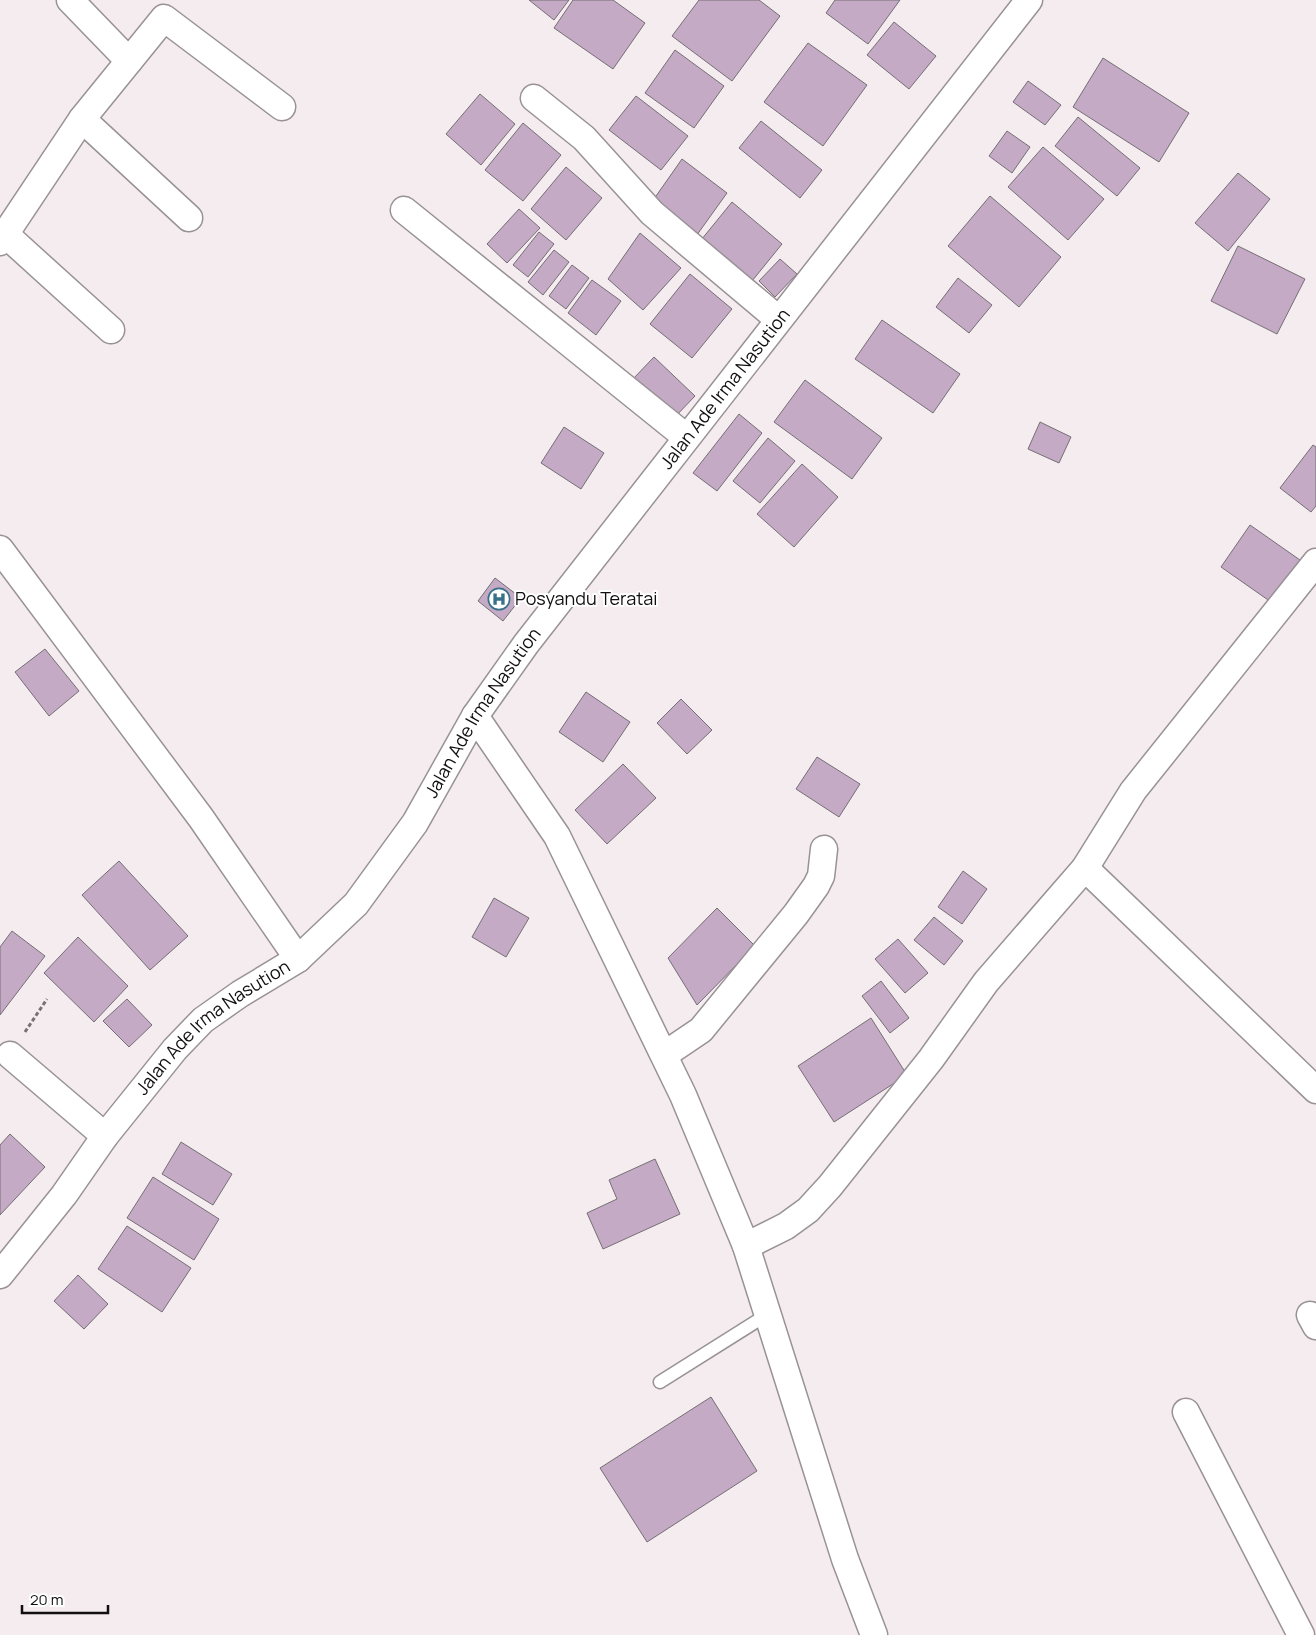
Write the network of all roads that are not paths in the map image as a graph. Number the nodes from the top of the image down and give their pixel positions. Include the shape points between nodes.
1 (70, 0) edge
2 (1029, 0) edge
3 (170, 9) edge
4 (129, 61) junction
5 (534, 98) dead end
6 (282, 107) dead end
7 (82, 119) junction
8 (404, 210) dead end
9 (189, 218) dead end
10 (3, 238) edge
11 (778, 320) junction
12 (111, 330) dead end
13 (686, 437) junction
14 (0, 549) edge
15 (1316, 562) edge
16 (475, 716) junction
17 (824, 849) dead end
18 (1085, 868) junction
19 (298, 960) junction
20 (10, 1055) road end
21 (664, 1055) junction
22 (1316, 1090) edge
23 (105, 1136) junction
24 (746, 1246) junction
25 (0, 1274) edge
26 (768, 1314) junction
27 (660, 1382) dead end
28 (1186, 1412) dead end
29 (874, 1635) edge
30 (1301, 1635) edge

1 - 4 street
2 - 11 street, Jalan Ade Irma Nasution
3 - 4 street
3 - 6 street
4 - 7 street
5 - 11 street via 584,138 652,213
7 - 9 street
7 - 10 street
8 - 13 street
10 - 12 street
11 - 13 street, Jalan Ade Irma Nasution
13 - 16 street, Jalan Ade Irma Nasution via 526,644
14 - 19 street via 201,818
15 - 18 street via 1134,791
16 - 19 street, Jalan Ade Irma Nasution via 415,823 356,904
16 - 21 street via 557,836
17 - 21 street via 821,876 796,914 702,1030
18 - 22 street
18 - 24 street via 986,982 931,1059 830,1186 808,1210 786,1226
19 - 23 street, Jalan Ade Irma Nasution via 203,1020 175,1049
20 - 23 street
21 - 24 street
23 - 25 street, Jalan Ade Irma Nasution via 64,1196
24 - 26 street
26 - 27 lane
26 - 29 street via 795,1408
28 - 30 street

